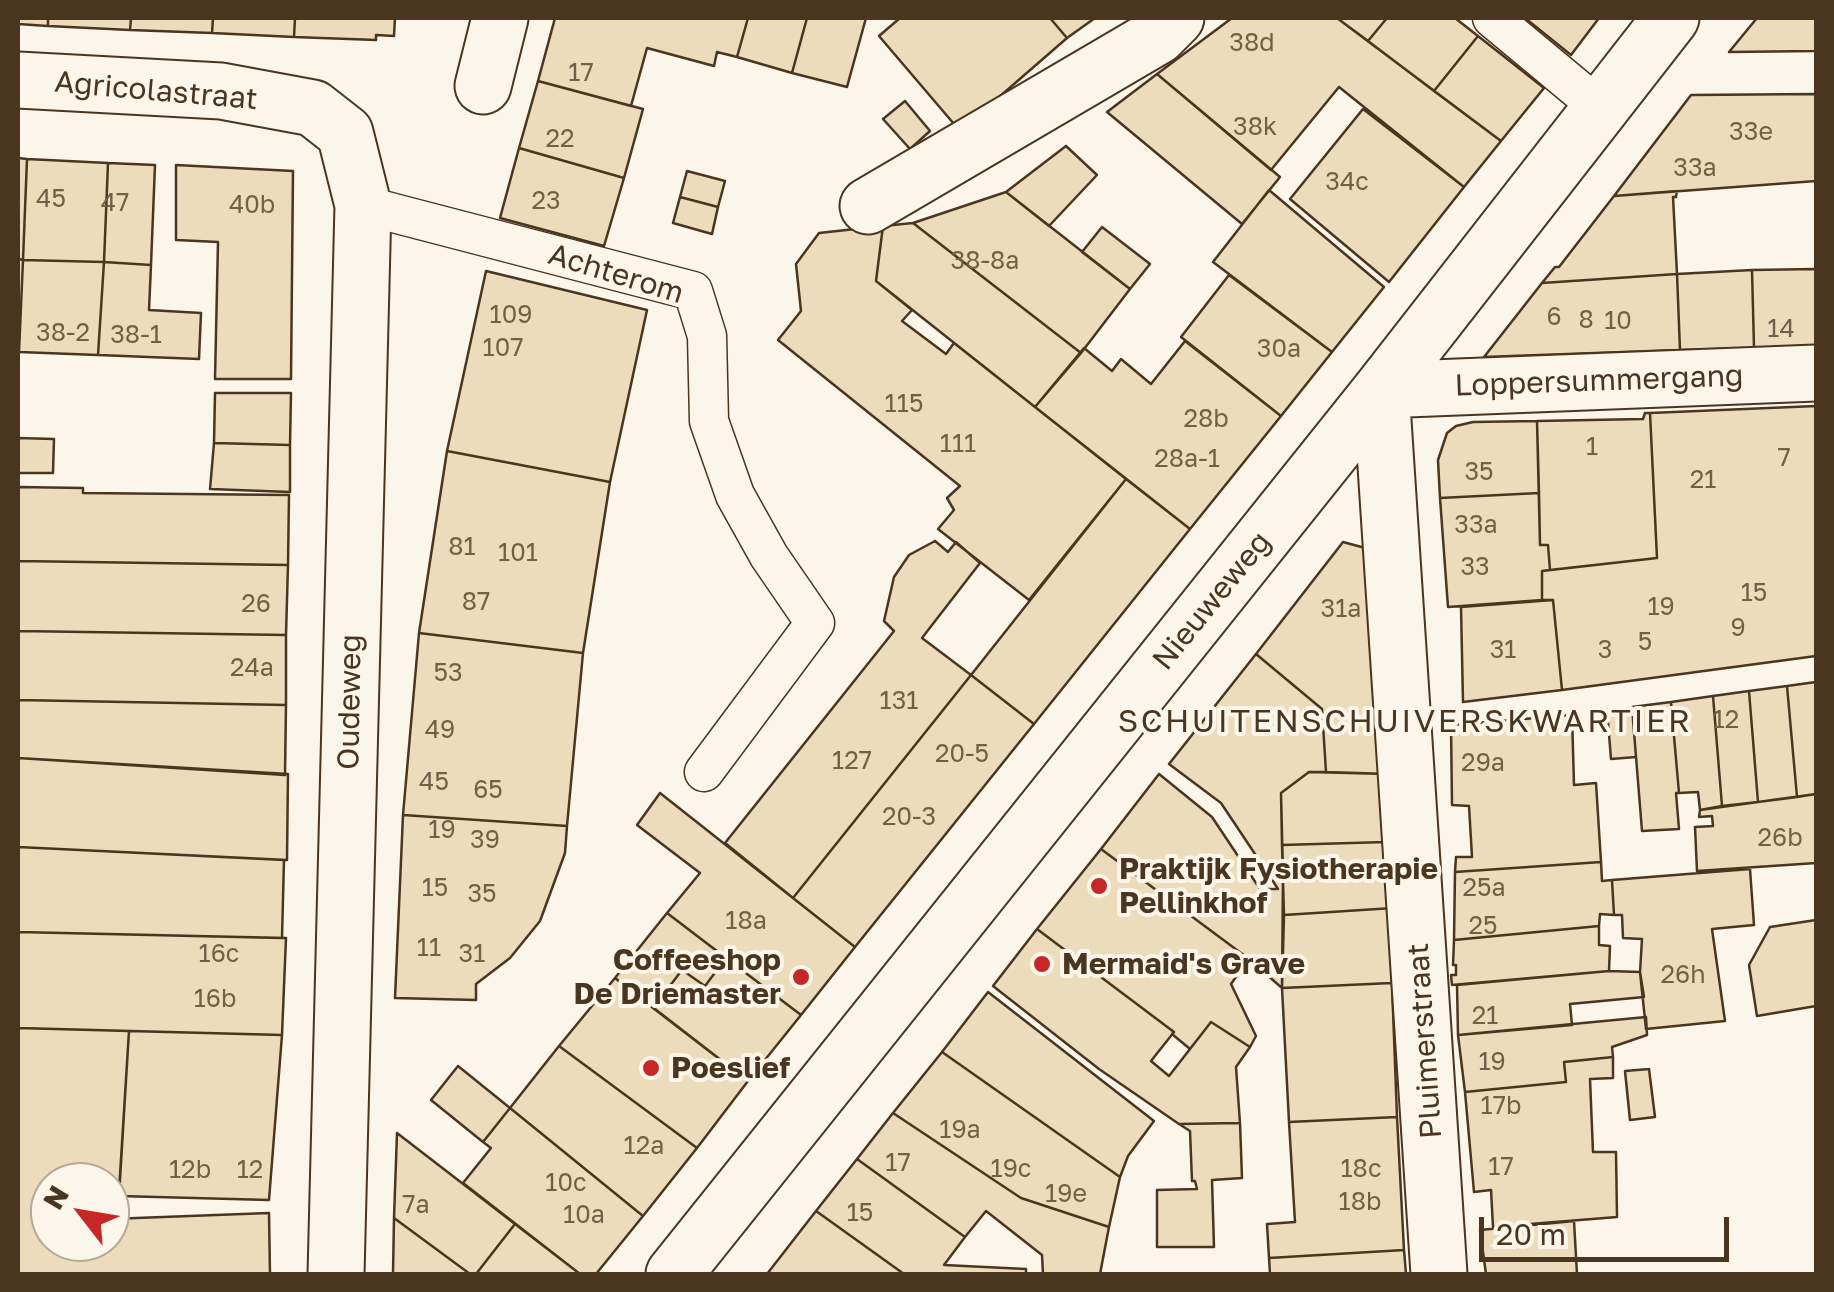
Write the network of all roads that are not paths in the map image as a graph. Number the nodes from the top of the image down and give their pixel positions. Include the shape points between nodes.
1 (500, 18) edge
2 (1176, 18) edge
3 (1492, 18) edge
4 (1672, 18) edge
5 (18, 80) edge
6 (483, 86) dead end
7 (1599, 107) junction
8 (345, 132) joint
9 (363, 205) junction
10 (868, 206) dead end
11 (1816, 373) edge
12 (1381, 390) junction
13 (704, 772) dead end
14 (336, 1274) edge
15 (674, 1274) edge
16 (1439, 1274) edge

1 - 6 street
2 - 10 street via 1158,36
3 - 7 lane
4 - 7 street, Nieuweweg
5 - 8 street, Agricolastraat via 221,91 313,108
7 - 12 street, Nieuweweg
8 - 9 street, Oudeweg
9 - 13 lane, Achterom via 694,291 707,336 709,421 734,495 815,623
9 - 14 street, Oudeweg
11 - 12 street, Loppersummergang
12 - 15 street, Nieuweweg
12 - 16 street, Pluimerstraat

